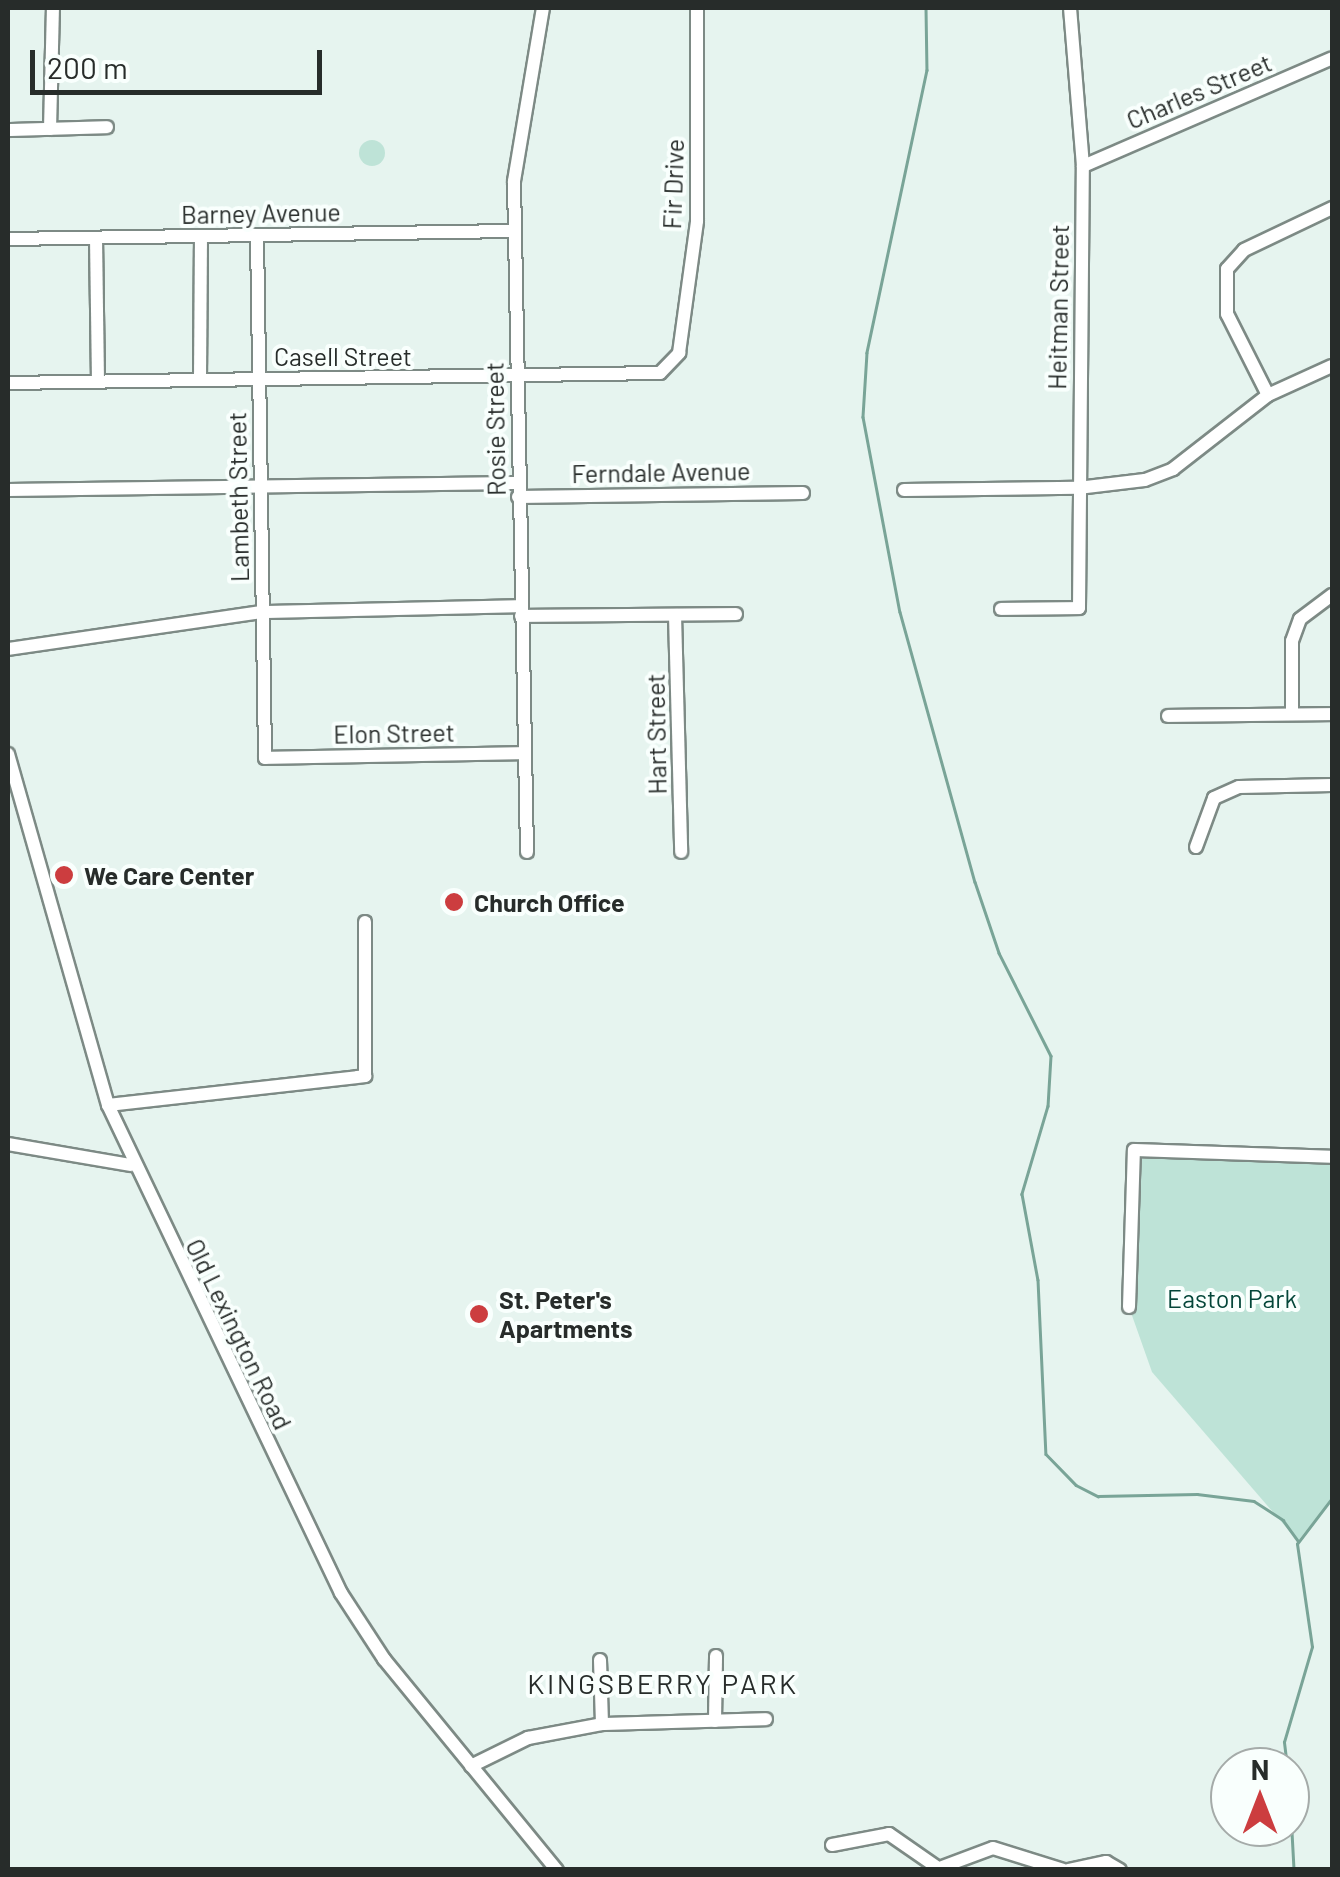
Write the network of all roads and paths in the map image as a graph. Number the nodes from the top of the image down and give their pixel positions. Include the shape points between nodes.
1 (52, 8) edge
2 (543, 8) edge
3 (697, 8) edge
4 (1070, 8) edge
5 (1332, 58) edge
6 (106, 127) dead end
7 (50, 128) junction
8 (8, 130) edge
9 (1083, 166) junction
10 (1332, 208) edge
11 (514, 232) junction
12 (202, 236) junction
13 (256, 236) junction
14 (8, 238) edge
15 (96, 238) junction
16 (676, 361) joint
17 (1332, 366) edge
18 (516, 377) junction
19 (200, 379) junction
20 (260, 379) junction
21 (98, 382) junction
22 (8, 383) edge
23 (1268, 394) junction
24 (260, 487) junction
25 (1078, 488) junction
26 (8, 490) edge
27 (518, 490) junction
28 (904, 490) dead end
29 (803, 493) dead end
30 (1332, 595) edge
31 (1001, 609) dead end
32 (521, 611) junction
33 (262, 612) junction
34 (736, 614) dead end
35 (675, 615) junction
36 (8, 649) edge
37 (1292, 714) junction
38 (1332, 714) edge
39 (1168, 716) dead end
40 (524, 753) junction
41 (8, 754) edge
42 (265, 758) joint
43 (1332, 785) edge
44 (1196, 847) dead end
45 (527, 852) dead end
46 (681, 852) dead end
47 (364, 922) dead end
48 (108, 1105) junction
49 (8, 1144) edge
50 (1332, 1157) edge
51 (132, 1165) junction
52 (1129, 1307) dead end
53 (716, 1656) dead end
54 (600, 1660) dead end
55 (766, 1719) dead end
56 (715, 1721) junction
57 (602, 1724) junction
58 (471, 1766) junction
59 (832, 1845) dead end
60 (941, 1868) edge
61 (558, 1870) edge
62 (1066, 1870) edge
63 (1120, 1870) edge

1 - 7 street
2 - 11 street, Rosie Street via 516,156
3 - 16 street, Fir Drive via 697,222
4 - 9 street, Heitman Street
5 - 9 street, Charles Street
6 - 7 street
7 - 8 street
9 - 25 street, Heitman Street
10 - 23 street via 1244,250 1228,269 1227,314
11 - 13 street, Barney Avenue
11 - 18 street, Rosie Street
12 - 13 street, Barney Avenue
12 - 15 street, Barney Avenue
12 - 19 street
13 - 20 street, Lambeth Street
14 - 15 street, Barney Avenue
15 - 21 street
16 - 18 street, Casell Street via 660,373
17 - 23 street
18 - 20 street, Casell Street
18 - 27 street, Rosie Street
19 - 20 street, Casell Street
19 - 21 street, Casell Street
20 - 24 street, Lambeth Street
21 - 22 street, Casell Street
23 - 25 street via 1173,469 1145,480
24 - 26 street, Ferndale Avenue
24 - 27 street, Ferndale Avenue
24 - 33 street, Lambeth Street
25 - 28 street
25 - 31 street, Heitman Street via 1079,608
27 - 29 street, Ferndale Avenue
27 - 32 street, Rosie Street
30 - 37 street via 1300,618 1292,641
32 - 33 street
32 - 35 street
32 - 40 street, Rosie Street
33 - 36 street
33 - 42 street, Lambeth Street
34 - 35 street
35 - 46 street, Hart Street
37 - 38 street
37 - 39 street
40 - 42 street, Elon Street
40 - 45 street, Rosie Street
41 - 48 street, Old Lexington Road
43 - 44 street via 1239,788 1214,798
47 - 48 street via 365,1076
48 - 51 street, Old Lexington Road
49 - 51 street
50 - 52 street via 1134,1150
51 - 58 street, Old Lexington Road via 340,1593
53 - 56 street
54 - 57 street
55 - 56 street
56 - 57 street
57 - 58 street via 528,1738
58 - 61 street, Old Lexington Road
59 - 60 street via 890,1834
60 - 62 street via 993,1848
62 - 63 street via 1106,1862

